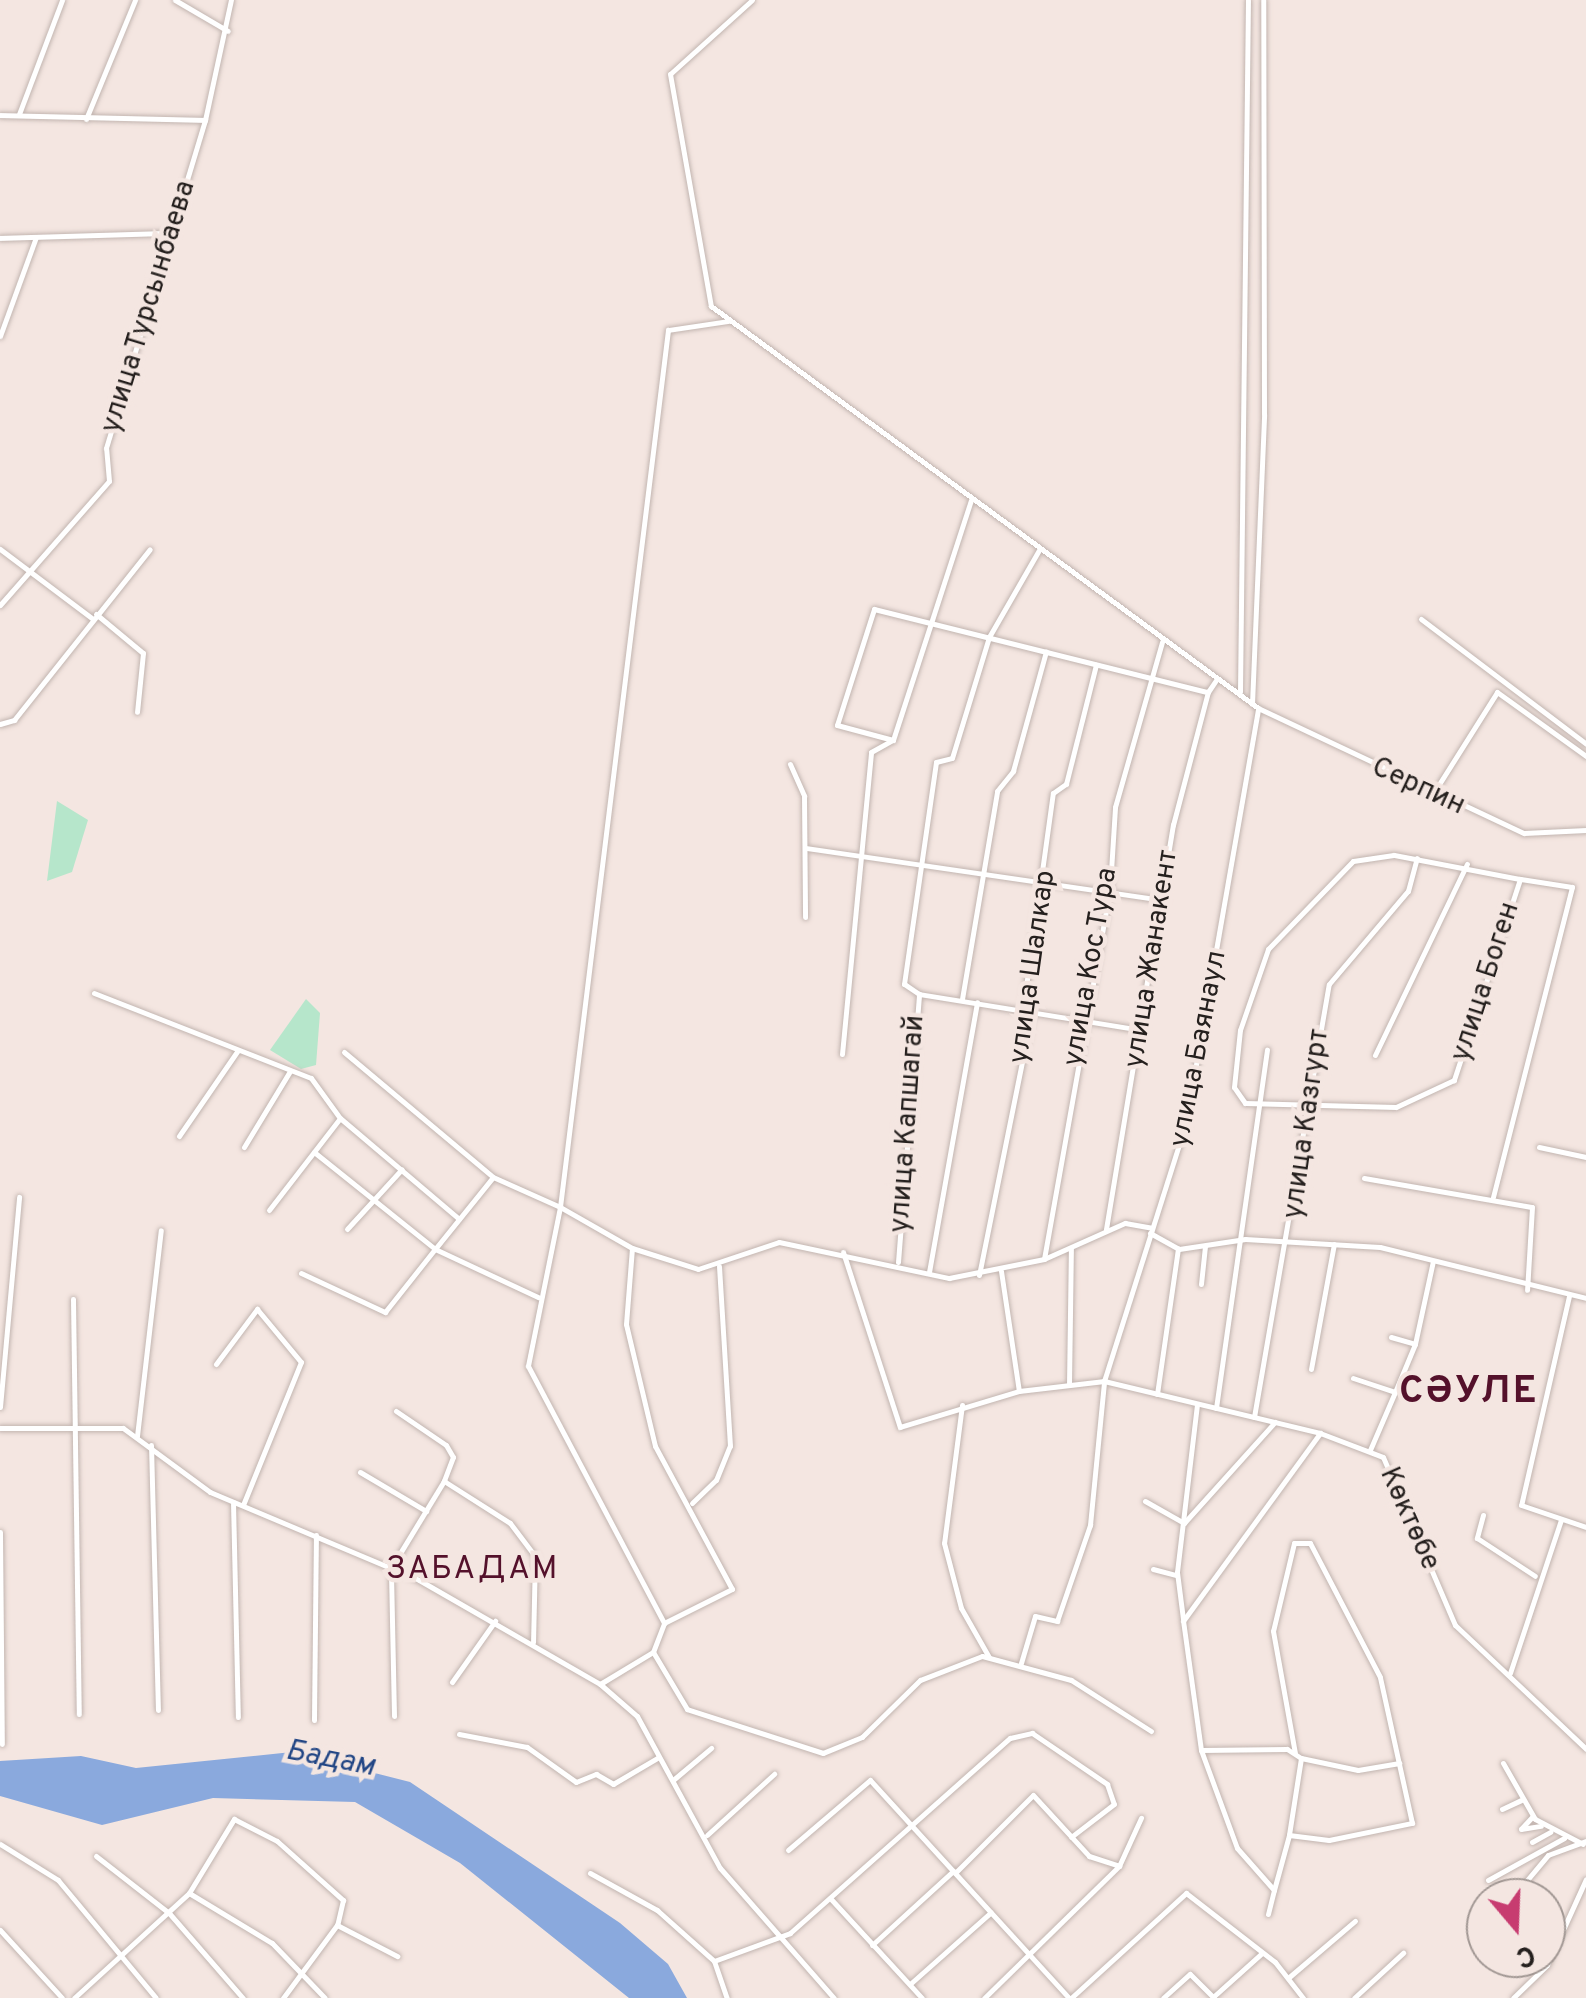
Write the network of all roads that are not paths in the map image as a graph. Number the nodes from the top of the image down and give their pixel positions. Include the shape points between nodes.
1 (62, 0) edge
2 (135, 0) edge
3 (174, 0) edge
4 (231, 0) edge
5 (1248, 0) edge
6 (1263, 0) edge
7 (750, 1) edge
8 (228, 31) junction
9 (0, 115) edge
10 (18, 116) junction
11 (86, 120) junction
12 (205, 120) junction
13 (171, 233) junction
14 (36, 237) junction
15 (0, 238) edge
16 (729, 321) junction
17 (0, 336) edge
18 (971, 500) junction
19 (150, 548) dead end
20 (0, 549) edge
21 (1039, 550) junction
22 (30, 572) junction
23 (0, 605) edge
24 (94, 616) junction
25 (1421, 620) dead end
26 (931, 622) junction
27 (989, 637) junction
28 (1162, 642) junction
29 (1046, 652) junction
30 (1096, 665) junction
31 (1148, 678) junction
32 (1216, 680) junction
33 (1208, 692) junction
34 (1240, 694) junction
35 (1255, 706) junction
36 (137, 712) dead end
37 (0, 724) edge
38 (893, 740) junction
39 (1586, 744) edge
40 (1586, 756) edge
41 (790, 764) dead end
42 (1431, 797) junction
43 (1586, 830) edge
44 (806, 848) junction
45 (866, 853) junction
46 (1417, 858) junction
47 (920, 862) junction
48 (1466, 864) junction
49 (985, 872) junction
50 (1047, 877) junction
51 (1520, 879) junction
52 (1110, 887) junction
53 (1164, 900) junction
54 (805, 917) dead end
55 (94, 992) dead end
56 (919, 994) junction
57 (962, 999) junction
58 (978, 1002) junction
59 (1028, 1008) junction
60 (1081, 1019) junction
61 (1141, 1030) junction
62 (238, 1050) junction
63 (1267, 1050) dead end
64 (344, 1052) dead end
65 (842, 1054) dead end
66 (1375, 1054) dead end
67 (290, 1071) junction
68 (1260, 1105) junction
69 (1310, 1110) junction
70 (340, 1118) junction
71 (179, 1136) dead end
72 (244, 1147) dead end
73 (1540, 1147) dead end
74 (314, 1152) junction
75 (1586, 1157) edge
76 (402, 1169) junction
77 (493, 1177) junction
78 (1364, 1178) dead end
79 (19, 1197) dead end
80 (1493, 1197) junction
81 (374, 1199) junction
82 (560, 1207) junction
83 (269, 1210) dead end
84 (459, 1219) junction
85 (347, 1229) dead end
86 (1106, 1229) junction
87 (161, 1230) dead end
88 (1151, 1230) junction
89 (1245, 1239) junction
90 (1289, 1240) junction
91 (1334, 1244) junction
92 (1205, 1246) junction
93 (1178, 1247) junction
94 (632, 1248) junction
95 (435, 1249) junction
96 (1071, 1249) junction
97 (843, 1252) junction
98 (1044, 1259) junction
99 (1433, 1261) junction
100 (898, 1262) junction
101 (719, 1266) junction
102 (1000, 1270) junction
103 (929, 1272) junction
104 (301, 1273) dead end
105 (979, 1274) junction
106 (1201, 1284) dead end
107 (1527, 1290) junction
108 (538, 1296) junction
109 (1569, 1296) junction
110 (1586, 1298) edge
111 (73, 1299) dead end
112 (1391, 1337) dead end
113 (1415, 1344) junction
114 (216, 1364) dead end
115 (1311, 1369) dead end
116 (1353, 1378) dead end
117 (1104, 1382) junction
118 (1069, 1385) junction
119 (1019, 1392) junction
120 (1395, 1392) junction
121 (1157, 1394) junction
122 (1197, 1404) junction
123 (962, 1405) junction
124 (0, 1407) edge
125 (1216, 1408) junction
126 (396, 1411) dead end
127 (1254, 1418) junction
128 (1275, 1422) junction
129 (70, 1424) junction
130 (0, 1428) edge
131 (1320, 1433) junction
132 (137, 1436) junction
133 (151, 1445) junction
134 (1370, 1450) junction
135 (360, 1472) dead end
136 (444, 1480) junction
137 (1145, 1500) dead end
138 (234, 1502) junction
139 (692, 1502) junction
140 (242, 1505) junction
141 (426, 1511) junction
142 (1483, 1515) dead end
143 (1561, 1520) junction
144 (1184, 1523) junction
145 (1586, 1527) edge
146 (0, 1532) edge
147 (316, 1535) junction
148 (391, 1568) junction
149 (1153, 1568) dead end
150 (1177, 1573) junction
151 (1535, 1576) junction
152 (495, 1621) junction
153 (1183, 1621) junction
154 (664, 1622) junction
155 (533, 1642) junction
156 (656, 1653) junction
157 (988, 1657) junction
158 (1020, 1663) junction
159 (1510, 1674) junction
160 (452, 1682) dead end
161 (600, 1684) junction
162 (158, 1710) dead end
163 (79, 1714) dead end
164 (1, 1716) edge
165 (394, 1716) dead end
166 (238, 1717) dead end
167 (314, 1720) dead end
168 (1150, 1732) dead end
169 (459, 1734) dead end
170 (2, 1744) edge
171 (711, 1748) dead end
172 (1586, 1749) edge
173 (1201, 1750) junction
174 (1299, 1756) junction
175 (658, 1757) junction
176 (1398, 1763) junction
177 (1503, 1763) dead end
178 (774, 1774) dead end
179 (673, 1780) junction
180 (1521, 1800) junction
181 (1502, 1809) dead end
182 (1532, 1816) junction
183 (1142, 1818) dead end
184 (911, 1825) junction
185 (1541, 1826) junction
186 (1553, 1832) junction
187 (707, 1835) junction
188 (1289, 1835) junction
189 (1071, 1837) junction
190 (1567, 1837) junction
191 (1532, 1842) dead end
192 (1584, 1842) edge
193 (0, 1844) edge
194 (788, 1850) dead end
195 (96, 1856) dead end
196 (1119, 1866) junction
197 (1277, 1870) junction
198 (954, 1872) junction
199 (590, 1873) dead end
200 (1264, 1874) junction
201 (1492, 1878) edge
202 (1529, 1878) edge
203 (1586, 1879) edge
204 (1274, 1890) junction
205 (190, 1893) junction
206 (830, 1898) junction
207 (992, 1912) junction
208 (169, 1913) junction
209 (1268, 1914) dead end
210 (1566, 1918) edge
211 (1355, 1921) dead end
212 (338, 1924) junction
213 (0, 1930) edge
214 (782, 1936) junction
215 (872, 1945) junction
216 (1403, 1952) dead end
217 (1262, 1953) junction
218 (396, 1956) dead end
219 (1032, 1956) junction
220 (120, 1957) junction
221 (714, 1961) junction
222 (304, 1975) junction
223 (1288, 1978) junction
224 (1529, 1978) edge
225 (910, 1984) junction
226 (62, 1998) edge
227 (74, 1998) edge
228 (156, 1998) edge
229 (244, 1998) edge
230 (283, 1998) edge
231 (325, 1998) edge
232 (727, 1998) edge
233 (834, 1998) edge
234 (922, 1998) edge
235 (984, 1998) edge
236 (1070, 1998) edge
237 (1163, 1998) edge
238 (1213, 1998) edge
239 (1303, 1998) edge
240 (1354, 1998) edge
241 (1513, 1998) edge

1 - 10 street
2 - 11 street
3 - 8 street
4 - 8 street, улица Турсынбаева
5 - 34 street
6 - 35 street, улица Баянаул via 1264,414
7 - 16 street, Серпин via 670,74 702,293
8 - 12 street, улица Турсынбаева
9 - 10 street
10 - 11 street
11 - 12 street
12 - 13 street, улица Турсынбаева
13 - 14 street
13 - 22 street, улица Турсынбаева via 106,448 110,481
14 - 15 street
14 - 17 street
16 - 18 street, Серпин
16 - 82 street via 668,330
18 - 21 street, Серпин
18 - 26 street
19 - 24 street
20 - 22 street
21 - 27 street, улица Капшагай
21 - 28 street, Серпин
22 - 23 street, улица Турсынбаева
22 - 24 street
24 - 36 street via 144,653
24 - 37 street via 14,720
25 - 39 street
26 - 27 street
26 - 38 street
26 - 38 street via 870,612 837,725
27 - 29 street
27 - 47 street, улица Капшагай via 952,758 936,762
28 - 31 street, улица Кос Тура
28 - 32 street, Серпин
29 - 30 street
29 - 49 street via 1013,770 997,790
30 - 31 street
30 - 50 street, улица Шалкар via 1066,784 1053,793
31 - 33 street
31 - 52 street, улица Кос Тура via 1115,807
32 - 33 street, улица Жанакент
32 - 34 street, Серпин
33 - 53 street, улица Жанакент via 1173,825
34 - 35 street, Серпин
35 - 42 street, Серпин
35 - 88 street, улица Баянаул via 1216,978
38 - 45 street via 871,752
40 - 42 street via 1497,692
41 - 44 street via 804,796
42 - 43 street, Серпин via 1524,833
44 - 45 street
44 - 54 street
45 - 47 street
45 - 65 street
46 - 48 street, улица Боген
46 - 68 street, улица Боген via 1353,861 1268,949 1246,998 1234,1088
46 - 69 street, улица Казгурт via 1408,891 1329,984
47 - 49 street
47 - 56 street, улица Капшагай via 904,984
48 - 51 street, улица Боген
48 - 66 street
49 - 50 street
49 - 57 street
50 - 52 street
50 - 59 street, улица Шалкар
51 - 69 street, улица Боген via 1454,1080 1396,1106
51 - 80 street via 1572,887
52 - 53 street
52 - 60 street, улица Кос Тура
53 - 61 street, улица Жанакент
55 - 62 street
56 - 57 street
56 - 100 street, улица Капшагай
57 - 58 street
58 - 59 street
58 - 103 street
59 - 60 street
59 - 105 street, улица Шалкар
60 - 61 street
60 - 98 street, улица Кос Тура
61 - 86 street, улица Жанакент
62 - 67 street
62 - 71 street
63 - 68 street
64 - 77 street
67 - 70 street via 312,1078
67 - 72 street
68 - 69 street, улица Боген
68 - 89 street
69 - 90 street, улица Казгурт
70 - 74 street
70 - 76 street
73 - 75 street
74 - 81 street
74 - 83 street
76 - 81 street
76 - 84 street
77 - 82 street
77 - 84 street
78 - 80 street
79 - 124 street
80 - 107 street via 1532,1207
81 - 85 street
81 - 95 street
82 - 94 street
82 - 108 street
84 - 95 street
86 - 88 street
86 - 96 street
87 - 132 street
88 - 93 street
88 - 117 street, улица Баянаул
89 - 90 street
89 - 92 street
89 - 125 street
90 - 91 street
90 - 127 street, улица Казгурт
91 - 99 street
91 - 115 street
92 - 93 street
92 - 106 street
93 - 121 street
94 - 101 street via 676,1266
94 - 139 street via 626,1324 648,1427
95 - 104 street via 385,1312
95 - 108 street
96 - 98 street
96 - 118 street
97 - 100 street
97 - 101 street via 779,1242
97 - 123 street, Көктөбе via 900,1427
98 - 102 street
99 - 107 street
99 - 113 street
100 - 103 street
101 - 139 street via 730,1446 716,1480
102 - 105 street
102 - 119 street
103 - 105 street
107 - 109 street
108 - 154 street via 533,1385
109 - 110 street
109 - 143 street via 1521,1504
111 - 129 street
112 - 113 street
113 - 120 street
114 - 140 street via 258,1309 301,1362
116 - 120 street
117 - 118 street, Көктөбе
117 - 121 street, Көктөбе
117 - 158 street, улица Баянаул via 1090,1525 1057,1621 1034,1616
118 - 119 street, Көктөбе
119 - 123 street, Көктөбе
120 - 134 street
121 - 122 street, Көктөбе
122 - 125 street, Көктөбе
122 - 144 street
123 - 157 street via 944,1543 961,1608
125 - 127 street, Көктөбе
126 - 136 street via 454,1457
127 - 128 street, Көктөбе
128 - 131 street, Көктөбе
128 - 144 street
129 - 130 street
129 - 132 street via 108,1424
129 - 163 street
131 - 134 street, Көктөбе
131 - 153 street
132 - 133 street
133 - 138 street
133 - 162 street
134 - 159 street, Көктөбе via 1382,1458 1455,1625
135 - 141 street
136 - 141 street
136 - 155 street via 510,1523 534,1556
137 - 144 street
138 - 140 street
138 - 166 street
139 - 154 street via 732,1589
140 - 147 street
141 - 148 street
142 - 151 street via 1477,1538
143 - 145 street
143 - 151 street
144 - 150 street
146 - 164 street
147 - 148 street
147 - 167 street
148 - 152 street
148 - 165 street
149 - 150 street via 1170,1580
150 - 153 street
151 - 159 street
152 - 155 street
152 - 160 street
153 - 173 street
154 - 156 street
155 - 161 street
156 - 157 street via 694,1713 823,1753 862,1737 928,1676
156 - 161 street
157 - 158 street
158 - 168 street via 1106,1697
159 - 172 street, Көктөбе
161 - 175 street via 632,1709
164 - 170 street
169 - 175 street via 527,1747 576,1782 592,1774 612,1784
171 - 179 street
173 - 174 street
173 - 200 street via 1237,1848
174 - 176 street via 1358,1770
174 - 176 street via 1274,1650 1278,1596 1294,1543 1310,1543 1380,1677
174 - 188 street
175 - 179 street
176 - 188 street via 1412,1823 1364,1826 1329,1840
177 - 180 street
178 - 187 street
179 - 187 street
180 - 181 street
180 - 182 street
182 - 185 street
182 - 185 street via 1519,1826
183 - 196 street
184 - 189 street via 1010,1738 1032,1733 1107,1784 1114,1804
184 - 194 street via 870,1780
184 - 198 street
184 - 206 street
185 - 186 street
186 - 190 street
186 - 191 street
187 - 214 street via 720,1868
188 - 197 street
189 - 196 street via 1094,1859
189 - 198 street via 1033,1795
190 - 192 street
190 - 201 street
192 - 202 street via 1548,1855
193 - 220 street via 58,1880
195 - 208 street
196 - 219 street
197 - 200 street
197 - 204 street
198 - 207 street
198 - 215 street
199 - 221 street via 656,1910
200 - 204 street
203 - 210 street
204 - 209 street
205 - 208 street
205 - 212 street via 226,1823 277,1841 343,1900
205 - 222 street via 272,1943
206 - 214 street
206 - 215 street
207 - 219 street
207 - 225 street
208 - 220 street
208 - 229 street
211 - 223 street
212 - 218 street
212 - 222 street
213 - 226 street
214 - 221 street
214 - 233 street
215 - 225 street
216 - 240 street
217 - 223 street
217 - 236 street via 1186,1893
217 - 238 street
219 - 235 street
219 - 236 street
220 - 227 street
220 - 228 street
221 - 232 street
222 - 230 street
222 - 231 street
223 - 239 street
224 - 241 street
225 - 234 street
237 - 238 street via 1190,1974

